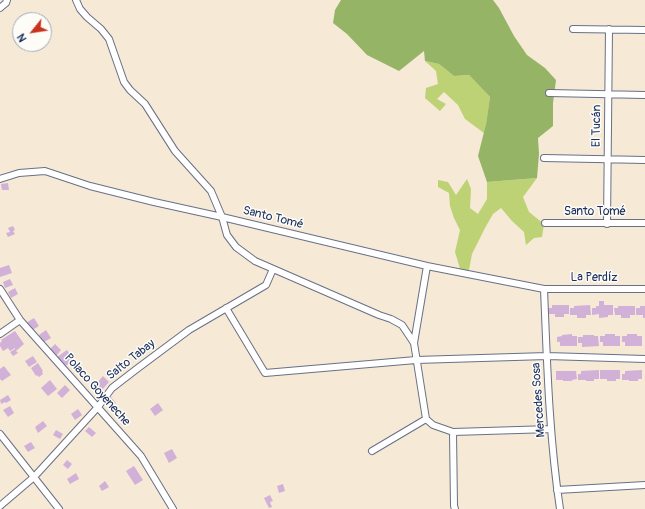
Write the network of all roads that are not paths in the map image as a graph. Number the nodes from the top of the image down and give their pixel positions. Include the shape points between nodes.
1 (7, 0) edge
2 (76, 0) edge
3 (0, 8) edge
4 (573, 29) dead end
5 (609, 29) junction
6 (645, 30) edge
7 (549, 93) dead end
8 (608, 94) junction
9 (645, 95) edge
10 (544, 158) dead end
11 (608, 160) junction
12 (645, 160) edge
13 (0, 179) edge
14 (222, 217) junction
15 (545, 223) dead end
16 (607, 224) junction
17 (645, 224) edge
18 (427, 266) junction
19 (273, 269) junction
20 (0, 289) edge
21 (544, 289) junction
22 (645, 289) edge
23 (226, 308) junction
24 (20, 320) junction
25 (0, 334) edge
26 (414, 343) junction
27 (547, 356) junction
28 (645, 359) edge
29 (416, 360) junction
30 (98, 407) junction
31 (426, 418) junction
32 (551, 429) junction
33 (453, 432) junction
34 (0, 434) edge
35 (372, 451) dead end
36 (34, 477) junction
37 (645, 485) edge
38 (557, 490) junction
39 (0, 506) edge
40 (59, 509) edge
41 (173, 509) edge
42 (455, 509) edge
43 (560, 509) edge

1 - 3 street
2 - 14 street via 80,9 109,39 124,82 145,104 175,151 211,191
4 - 5 street
5 - 6 street
5 - 8 street, El Tucán
7 - 8 street
8 - 9 street
8 - 11 street, El Tucán
10 - 11 street
11 - 12 street
11 - 16 street, El Tucán
13 - 14 street, Santo Tomé via 19,173 45,171 90,186
14 - 18 street, Santo Tomé
14 - 19 street via 227,235 236,247 255,261
15 - 16 street, Santo Tomé
16 - 17 street, Santo Tomé
18 - 21 street, Santo Tomé
18 - 26 street
19 - 23 street, Salto Tabay via 266,286
19 - 26 street via 391,319 402,326
20 - 24 street, Polaco Goyeneche
21 - 22 street, La Perdíz
21 - 27 street, Mercedes Sosa
23 - 29 street via 265,373
23 - 30 street, Salto Tabay via 189,330 112,388
24 - 25 street
24 - 30 street, Polaco Goyeneche
26 - 29 street
27 - 28 street
27 - 29 street
27 - 32 street, Mercedes Sosa
29 - 31 street
30 - 36 street, Salto Tabay
30 - 41 street, Polaco Goyeneche via 141,456
31 - 33 street via 433,425
31 - 35 street
32 - 33 street
32 - 38 street, Mercedes Sosa
33 - 42 street
34 - 36 street
36 - 39 street, Salto Tabay
36 - 40 street
37 - 38 street
38 - 43 street, Mercedes Sosa

